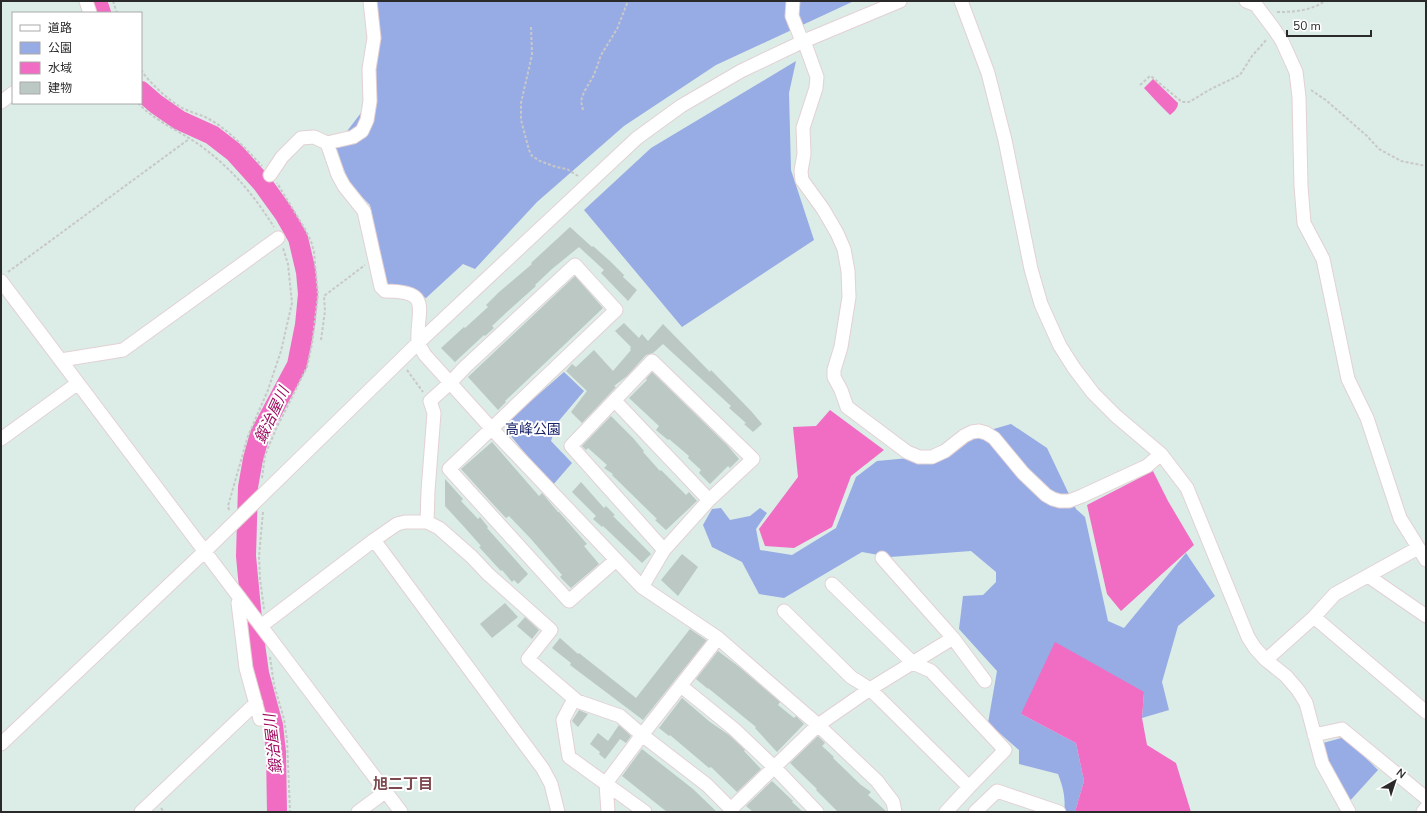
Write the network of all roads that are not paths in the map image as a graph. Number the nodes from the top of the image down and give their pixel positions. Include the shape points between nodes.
1 (86, 1) edge
2 (370, 1) edge
3 (793, 1) edge
4 (900, 1) edge
5 (961, 1) edge
6 (1246, 1) edge
7 (90, 12) edge
8 (804, 41) junction
9 (12, 94) edge
10 (1, 102) edge
11 (326, 143) junction
12 (270, 175) road end
13 (278, 238) road end
14 (4, 277) edge
15 (418, 343) junction
16 (61, 360) junction
17 (78, 383) junction
18 (450, 383) junction
19 (615, 401) junction
20 (491, 428) junction
21 (1, 439) edge
22 (1161, 454) junction
23 (709, 500) junction
24 (427, 522) junction
25 (374, 540) junction
26 (1418, 548) junction
27 (664, 550) junction
28 (205, 551) junction
29 (882, 558) dead end
30 (616, 560) junction
31 (1426, 560) edge
32 (1368, 576) junction
33 (832, 584) dead end
34 (642, 587) junction
35 (242, 600) junction
36 (784, 611) dead end
37 (1426, 616) edge
38 (1314, 617) junction
39 (262, 624) junction
40 (718, 638) junction
41 (953, 638) junction
42 (1266, 660) junction
43 (913, 663) junction
44 (985, 681) dead end
45 (681, 686) junction
46 (870, 689) junction
47 (574, 698) junction
48 (256, 703) junction
49 (1426, 712) edge
50 (260, 719) dead end
51 (818, 726) junction
52 (642, 735) junction
53 (1314, 735) junction
54 (1, 744) edge
55 (775, 768) junction
56 (606, 783) junction
57 (969, 787) junction
58 (385, 792) junction
59 (1426, 798) edge
60 (1426, 808) edge
61 (732, 811) edge
62 (141, 812) edge
63 (358, 812) edge
64 (401, 812) edge
65 (558, 812) edge
66 (608, 812) edge
67 (645, 812) edge
68 (817, 812) edge
69 (895, 812) edge
70 (946, 812) edge
71 (975, 812) edge
72 (1059, 812) edge
73 (1349, 812) edge
74 (1423, 812) edge

1 - 7 street
2 - 11 street via 374,38 369,69 370,101 367,120 362,130 353,137
3 - 8 street via 792,16
4 - 8 street
5 - 22 street via 988,73 1041,304 1060,346 1093,393
6 - 26 street via 1256,5 1274,29 1296,72 1304,223 1323,259 1348,379 1367,418 1400,518
8 - 15 street via 741,71 681,106 637,138
8 - 22 street via 817,77 803,128 804,154 800,171 802,180 823,209 844,249 849,297 834,377 847,407 907,452 919,457 932,457 945,451 972,432 986,433 994,438 1023,473 1053,500 1069,501 1082,496 1147,466
9 - 10 street
11 - 12 street via 314,137 301,138 282,157
11 - 15 street via 344,186 364,211 381,287 385,291 402,291 417,299 421,310
13 - 16 street via 123,350
14 - 16 street
15 - 18 street
15 - 28 street
16 - 17 street
17 - 21 street
17 - 28 street
18 - 20 street
18 - 20 street via 575,264 616,310
18 - 24 street via 430,401 434,413
19 - 23 street
19 - 23 street via 652,361 753,459
19 - 27 street via 571,446
20 - 30 street
20 - 30 street via 450,469 569,601
22 - 42 street via 1187,488 1248,637
23 - 27 street
24 - 25 street via 397,524
24 - 47 street via 439,528 551,630 528,659
25 - 39 street
25 - 65 street via 543,769 551,784
26 - 31 street
26 - 32 street
27 - 34 street
28 - 35 street
28 - 54 street
29 - 41 street
30 - 34 street
32 - 37 street
32 - 38 street via 1335,594
33 - 43 street
34 - 40 street
35 - 39 street
35 - 48 street via 238,603 239,621 246,668
36 - 46 street via 851,678
38 - 42 street
38 - 49 street
39 - 58 street
40 - 45 street
40 - 51 street
41 - 43 street
41 - 44 street
42 - 53 street via 1286,676 1298,690 1306,703
43 - 46 street
43 - 57 street via 931,671 1005,750
45 - 52 street
45 - 55 street via 734,729
46 - 51 street
46 - 57 street
47 - 52 street via 620,716
47 - 56 street via 563,720 569,757
48 - 50 street
48 - 62 street
51 - 55 street
51 - 69 street via 877,781 893,802
52 - 56 street
52 - 61 street via 707,785
53 - 59 street via 1342,729
53 - 73 street via 1322,763
55 - 61 street
55 - 68 street
56 - 66 street
56 - 67 street
57 - 70 street
58 - 63 street
58 - 64 street
60 - 74 street
71 - 72 street via 997,791

